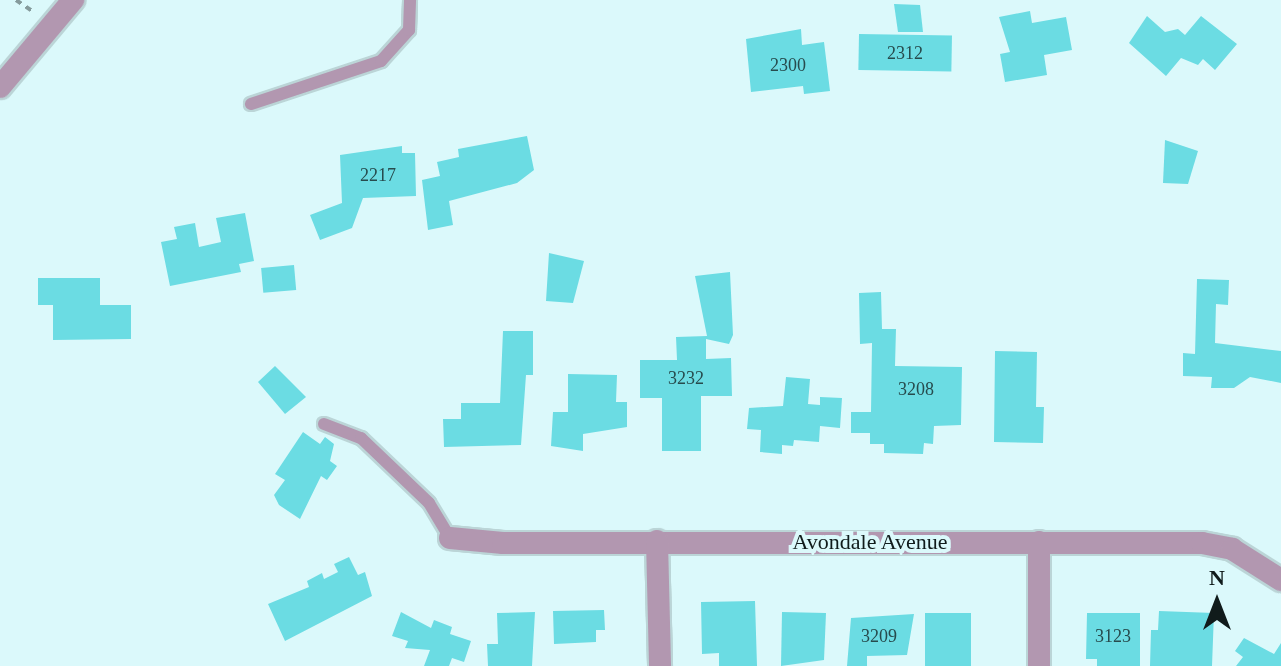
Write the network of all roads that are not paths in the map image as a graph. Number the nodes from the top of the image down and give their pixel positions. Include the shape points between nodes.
1 (73, 0) edge
2 (410, 0) edge
3 (0, 87) edge
4 (251, 104) dead end
5 (324, 424) dead end
6 (450, 538) joint
7 (657, 541) junction
8 (1039, 542) junction
9 (1281, 580) edge
10 (660, 666) edge
11 (1039, 666) edge

1 - 3 street
2 - 4 lane via 409,30 381,61
5 - 6 lane via 361,438 429,503
6 - 7 street, Avondale Avenue
7 - 8 street, Avondale Avenue
7 - 10 street
8 - 9 street, Avondale Avenue via 1202,543 1232,549
8 - 11 street

